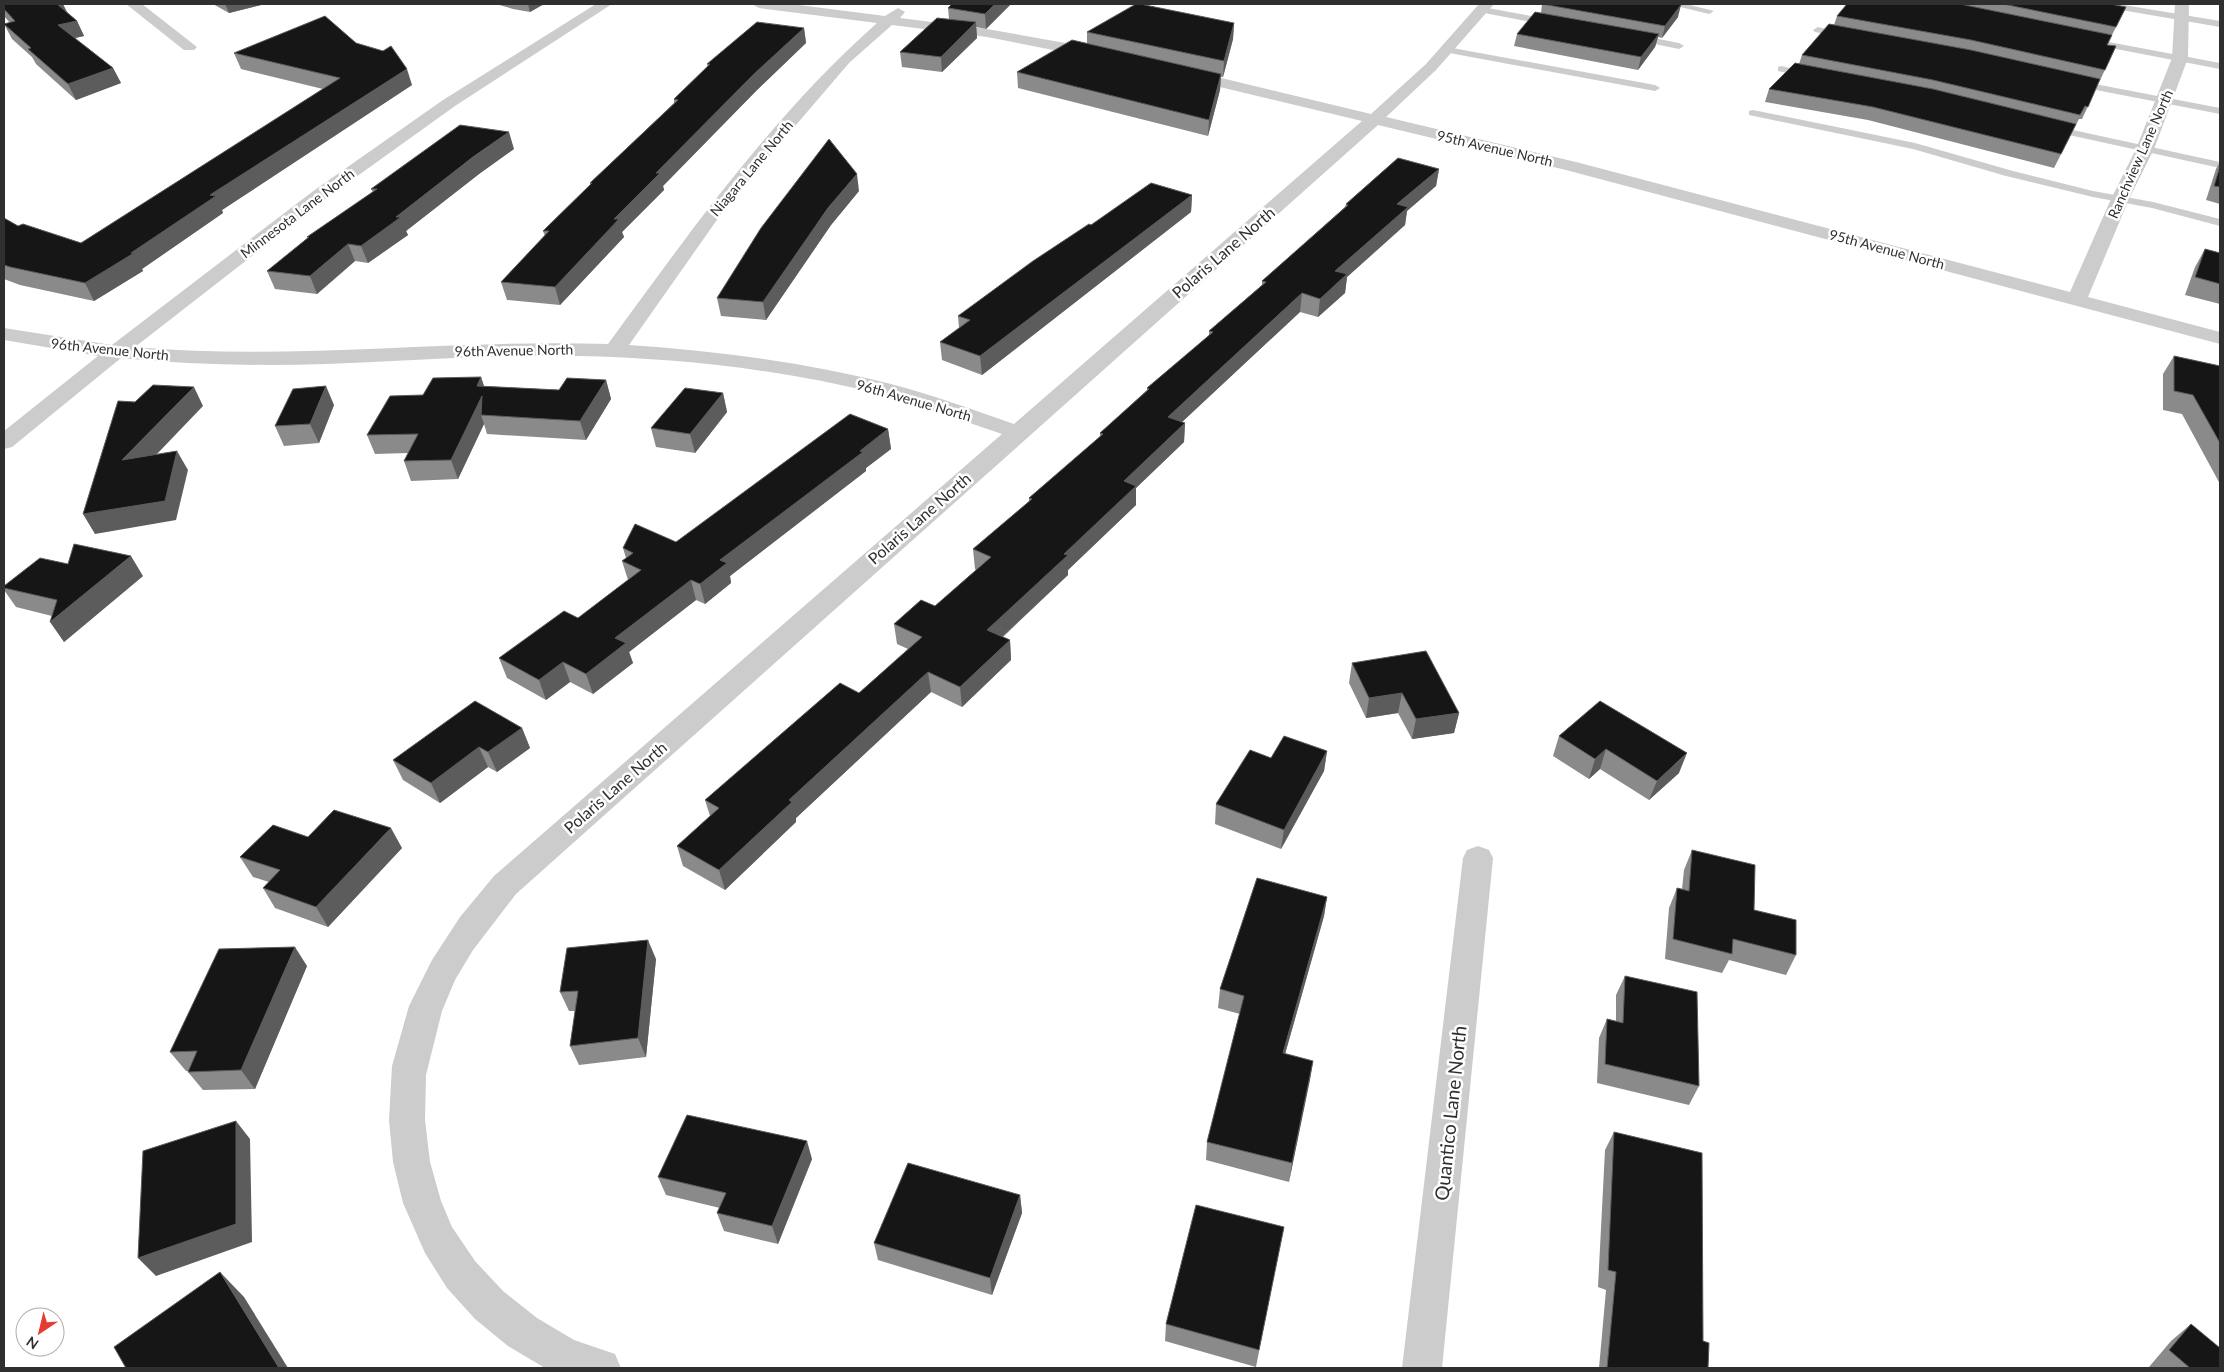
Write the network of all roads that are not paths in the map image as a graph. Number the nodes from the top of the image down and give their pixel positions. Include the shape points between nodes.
1 (133, 4) edge
2 (605, 4) edge
3 (759, 4) edge
4 (908, 4) edge
5 (1673, 4) edge
6 (2104, 4) edge
7 (1485, 7) edge
8 (2182, 10) edge
9 (1709, 11) dead end
10 (889, 20) junction
11 (1561, 24) edge
12 (2220, 24) edge
13 (1818, 30) dead end
14 (1620, 35) edge
15 (1859, 38) edge
16 (2084, 40) edge
17 (1679, 46) dead end
18 (189, 48) dead end
19 (1447, 50) junction
20 (1112, 57) edge
21 (2180, 58) junction
22 (2220, 66) edge
23 (1781, 69) dead end
24 (1171, 71) edge
25 (1820, 77) edge
26 (2061, 80) edge
27 (1654, 88) dead end
28 (2165, 101) junction
29 (2220, 111) edge
30 (1753, 113) dead end
31 (1374, 119) junction
32 (2036, 125) edge
33 (2145, 149) junction
34 (2220, 165) edge
35 (2120, 199) junction
36 (2220, 223) edge
37 (2077, 300) junction
38 (4, 334) edge
39 (2220, 338) edge
40 (116, 350) junction
41 (614, 351) junction
42 (1017, 432) junction
43 (4, 442) edge
44 (1478, 858) dead end
45 (600, 1368) edge
46 (1422, 1368) edge

1 - 18 street
2 - 40 street, Minnesota Lane North via 449,103 364,163
3 - 10 street
4 - 10 street, Niagara Lane North
5 - 9 lane
6 - 8 lane
7 - 11 lane
7 - 19 street, Polaris Lane North
8 - 12 lane
8 - 21 street, Ranchview Lane North
10 - 20 street via 996,34
10 - 41 street, Niagara Lane North via 844,60 720,203
13 - 15 lane
14 - 17 lane
16 - 21 lane
19 - 27 lane
19 - 31 street, Polaris Lane North
21 - 22 lane
21 - 28 street, Ranchview Lane North
23 - 25 lane
24 - 31 street, 95th Avenue North
26 - 28 lane
28 - 29 lane
28 - 33 street, Ranchview Lane North
30 - 35 lane via 1915,146 2010,174
31 - 37 street, 95th Avenue North via 1579,168
31 - 42 street, Polaris Lane North
32 - 33 lane
33 - 34 lane
33 - 35 street, Ranchview Lane North
35 - 36 lane
35 - 37 street, Ranchview Lane North
37 - 39 street, 95th Avenue North
38 - 40 street, 96th Avenue North via 82,349
40 - 41 street, 96th Avenue North via 221,358 533,349
40 - 43 street, Minnesota Lane North
41 - 42 street, 96th Avenue North via 716,358 808,373 885,389
42 - 45 street, Polaris Lane North via 504,885 458,944 428,1002 408,1073 406,1134 417,1194 440,1245 470,1287 514,1327 562,1356
44 - 46 street, Quantico Lane North

